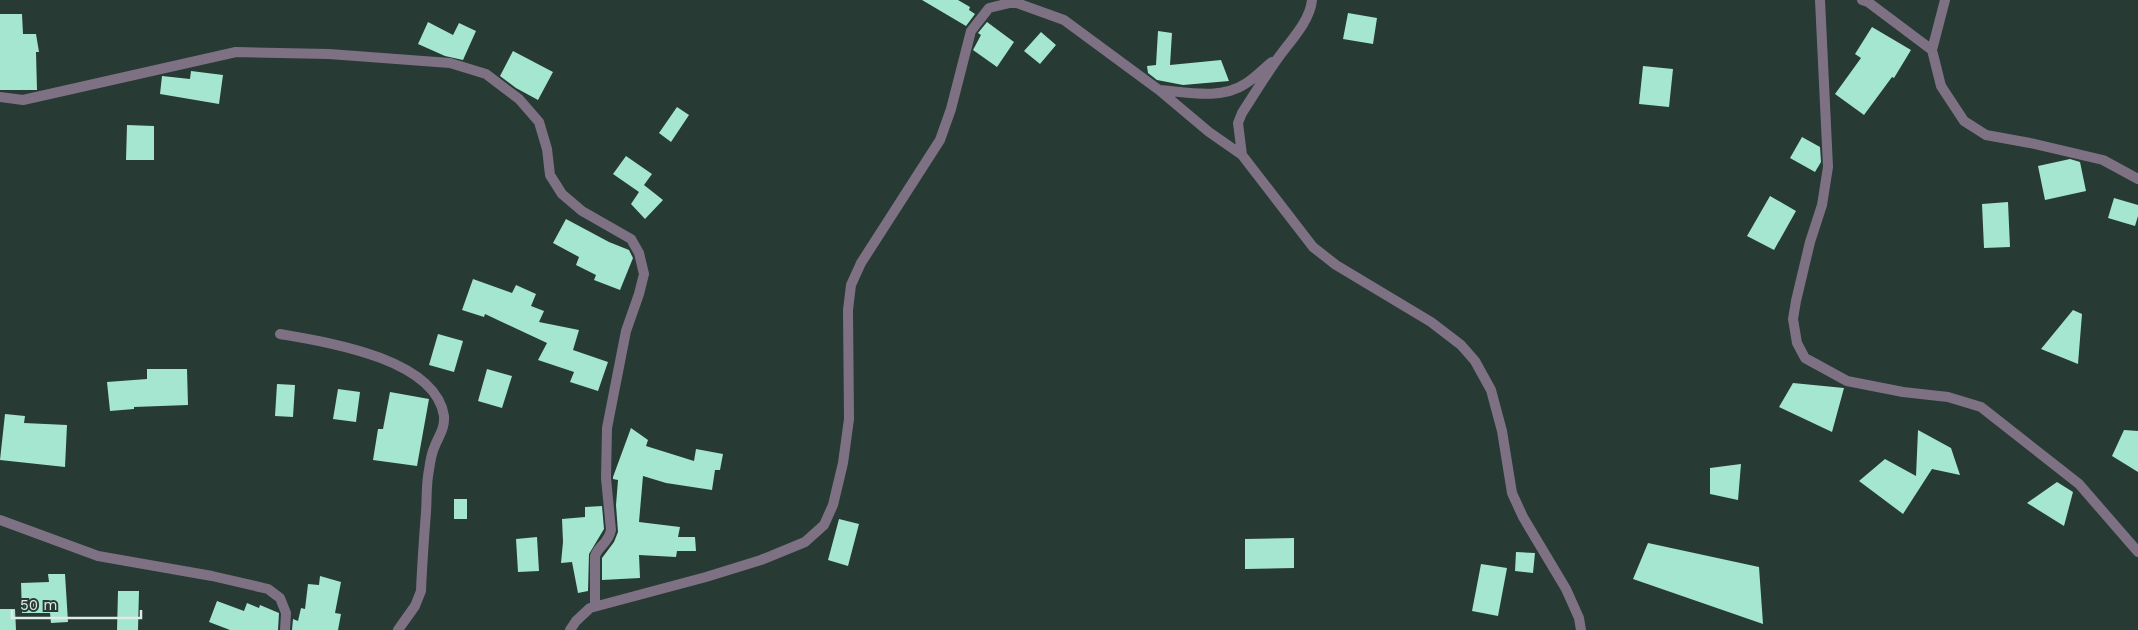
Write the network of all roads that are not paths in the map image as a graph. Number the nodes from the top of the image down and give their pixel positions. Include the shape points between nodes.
1 (1312, 0) edge
2 (1820, 0) edge
3 (1862, 0) edge
4 (1945, 0) edge
5 (1932, 50) junction
6 (1281, 55) junction
7 (1159, 90) junction
8 (0, 96) edge
9 (1242, 155) junction
10 (2138, 179) edge
11 (280, 334) dead end
12 (0, 520) edge
13 (2138, 552) edge
14 (595, 606) junction
15 (285, 630) edge
16 (398, 630) edge
17 (570, 630) edge
18 (1582, 630) edge

1 - 6 street via 1311,9
2 - 13 street via 1828,167 1822,205 1810,242 1793,319 1797,343 1805,358 1847,381 1948,397 1981,407 2079,484
3 - 5 street
4 - 5 street
5 - 10 street via 1941,86 1964,121 1986,135 2103,160
6 - 7 street via 1235,90 1211,94
6 - 9 street via 1238,123
7 - 9 street
7 - 14 street via 1064,20 1014,2 989,8 971,31 940,140 861,263 851,285 848,310 849,419 843,463 833,505 824,525 804,542 761,560
8 - 14 street via 23,100 236,52 329,54 450,63 486,74 519,99 539,122 547,148 550,175 562,194 582,211 631,239 639,253 644,274 626,331 607,428 606,478 611,530 610,538 596,551
9 - 18 street via 1313,247 1336,265 1431,322 1461,345 1475,361 1491,390 1502,430 1512,493 1566,590
11 - 16 street via 322,341 391,361 420,379 441,408 444,429 434,448 428,472 421,591
12 - 15 street via 98,556 268,589 280,598 286,613
14 - 17 street

